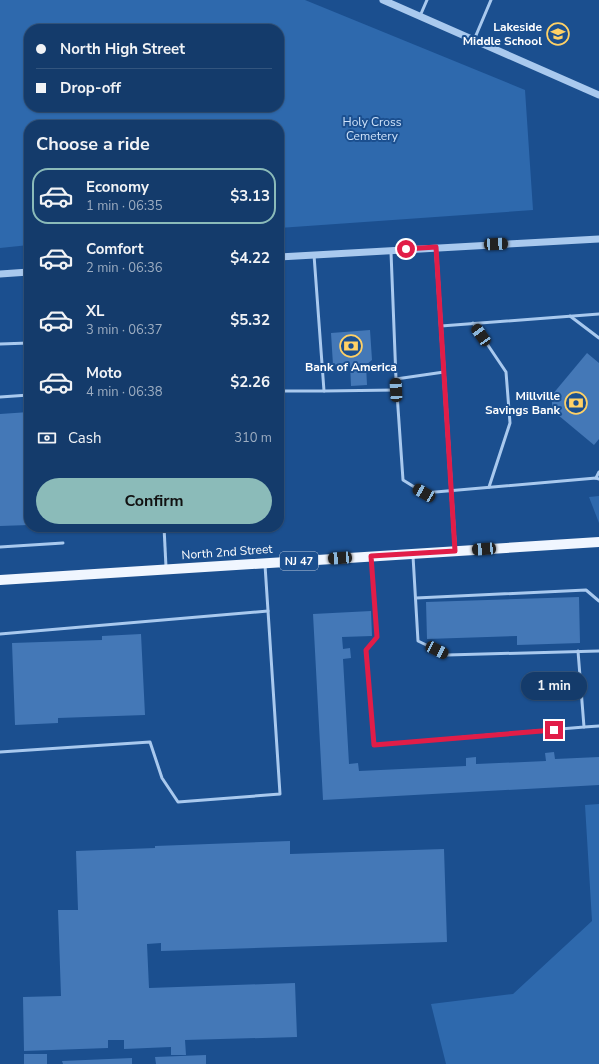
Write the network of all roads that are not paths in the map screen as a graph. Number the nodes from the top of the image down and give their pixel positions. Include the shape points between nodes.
1 (383, 0) edge
2 (427, 0) edge
3 (492, 0) edge
4 (420, 16) junction
5 (474, 40) junction
6 (599, 95) edge
7 (599, 239) edge
8 (436, 247) junction
9 (391, 250) junction
10 (314, 255) junction
11 (284, 257) edge
12 (24, 272) edge
13 (0, 274) edge
14 (599, 314) edge
15 (570, 316) junction
16 (473, 323) junction
17 (441, 326) junction
18 (599, 338) edge
19 (24, 342) edge
20 (0, 344) edge
21 (444, 372) junction
22 (396, 379) junction
23 (396, 390) junction
24 (284, 391) edge
25 (324, 391) junction
26 (24, 395) edge
27 (0, 397) edge
28 (599, 472) edge
29 (597, 478) edge
30 (489, 487) junction
31 (451, 490) junction
32 (164, 532) edge
33 (599, 542) edge
34 (63, 543) dead end
35 (0, 547) edge
36 (455, 551) junction
37 (413, 553) junction
38 (371, 556) junction
39 (265, 563) junction
40 (166, 569) junction
41 (0, 580) edge
42 (416, 598) junction
43 (599, 601) edge
44 (268, 611) junction
45 (0, 634) edge
46 (578, 651) junction
47 (599, 651) edge
48 (599, 726) edge
49 (584, 727) junction
50 (0, 752) edge

1 - 4 street
2 - 4 lane
3 - 5 lane
4 - 5 street
5 - 6 street
7 - 8 street
8 - 9 street
8 - 17 street
9 - 10 street
9 - 22 lane
10 - 11 street
10 - 25 lane
12 - 13 street
14 - 15 lane
15 - 16 lane
15 - 18 lane
16 - 17 lane
16 - 30 lane via 506,372 510,423
17 - 21 street
19 - 20 lane
21 - 22 lane
21 - 31 street
22 - 23 lane
23 - 25 lane
23 - 31 lane via 403,480 424,493
24 - 25 lane
26 - 27 lane
28 - 29 lane
29 - 30 lane
30 - 31 lane
31 - 36 street
32 - 40 lane
33 - 36 main road, North 2nd Street / NJ 47
34 - 35 lane
36 - 37 main road, North 2nd Street / NJ 47
37 - 38 main road, North 2nd Street / NJ 47
37 - 42 lane
38 - 39 main road, North 2nd Street / NJ 47
38 - 49 lane via 377,637 366,650 374,745
39 - 40 main road, North 2nd Street / NJ 47
39 - 44 lane
40 - 41 main road, North 2nd Street / NJ 47
42 - 43 lane via 586,590
42 - 46 lane via 418,641 447,655
44 - 45 lane
44 - 50 lane via 280,794 178,802 162,778 150,742
46 - 47 lane
46 - 49 lane
48 - 49 lane

